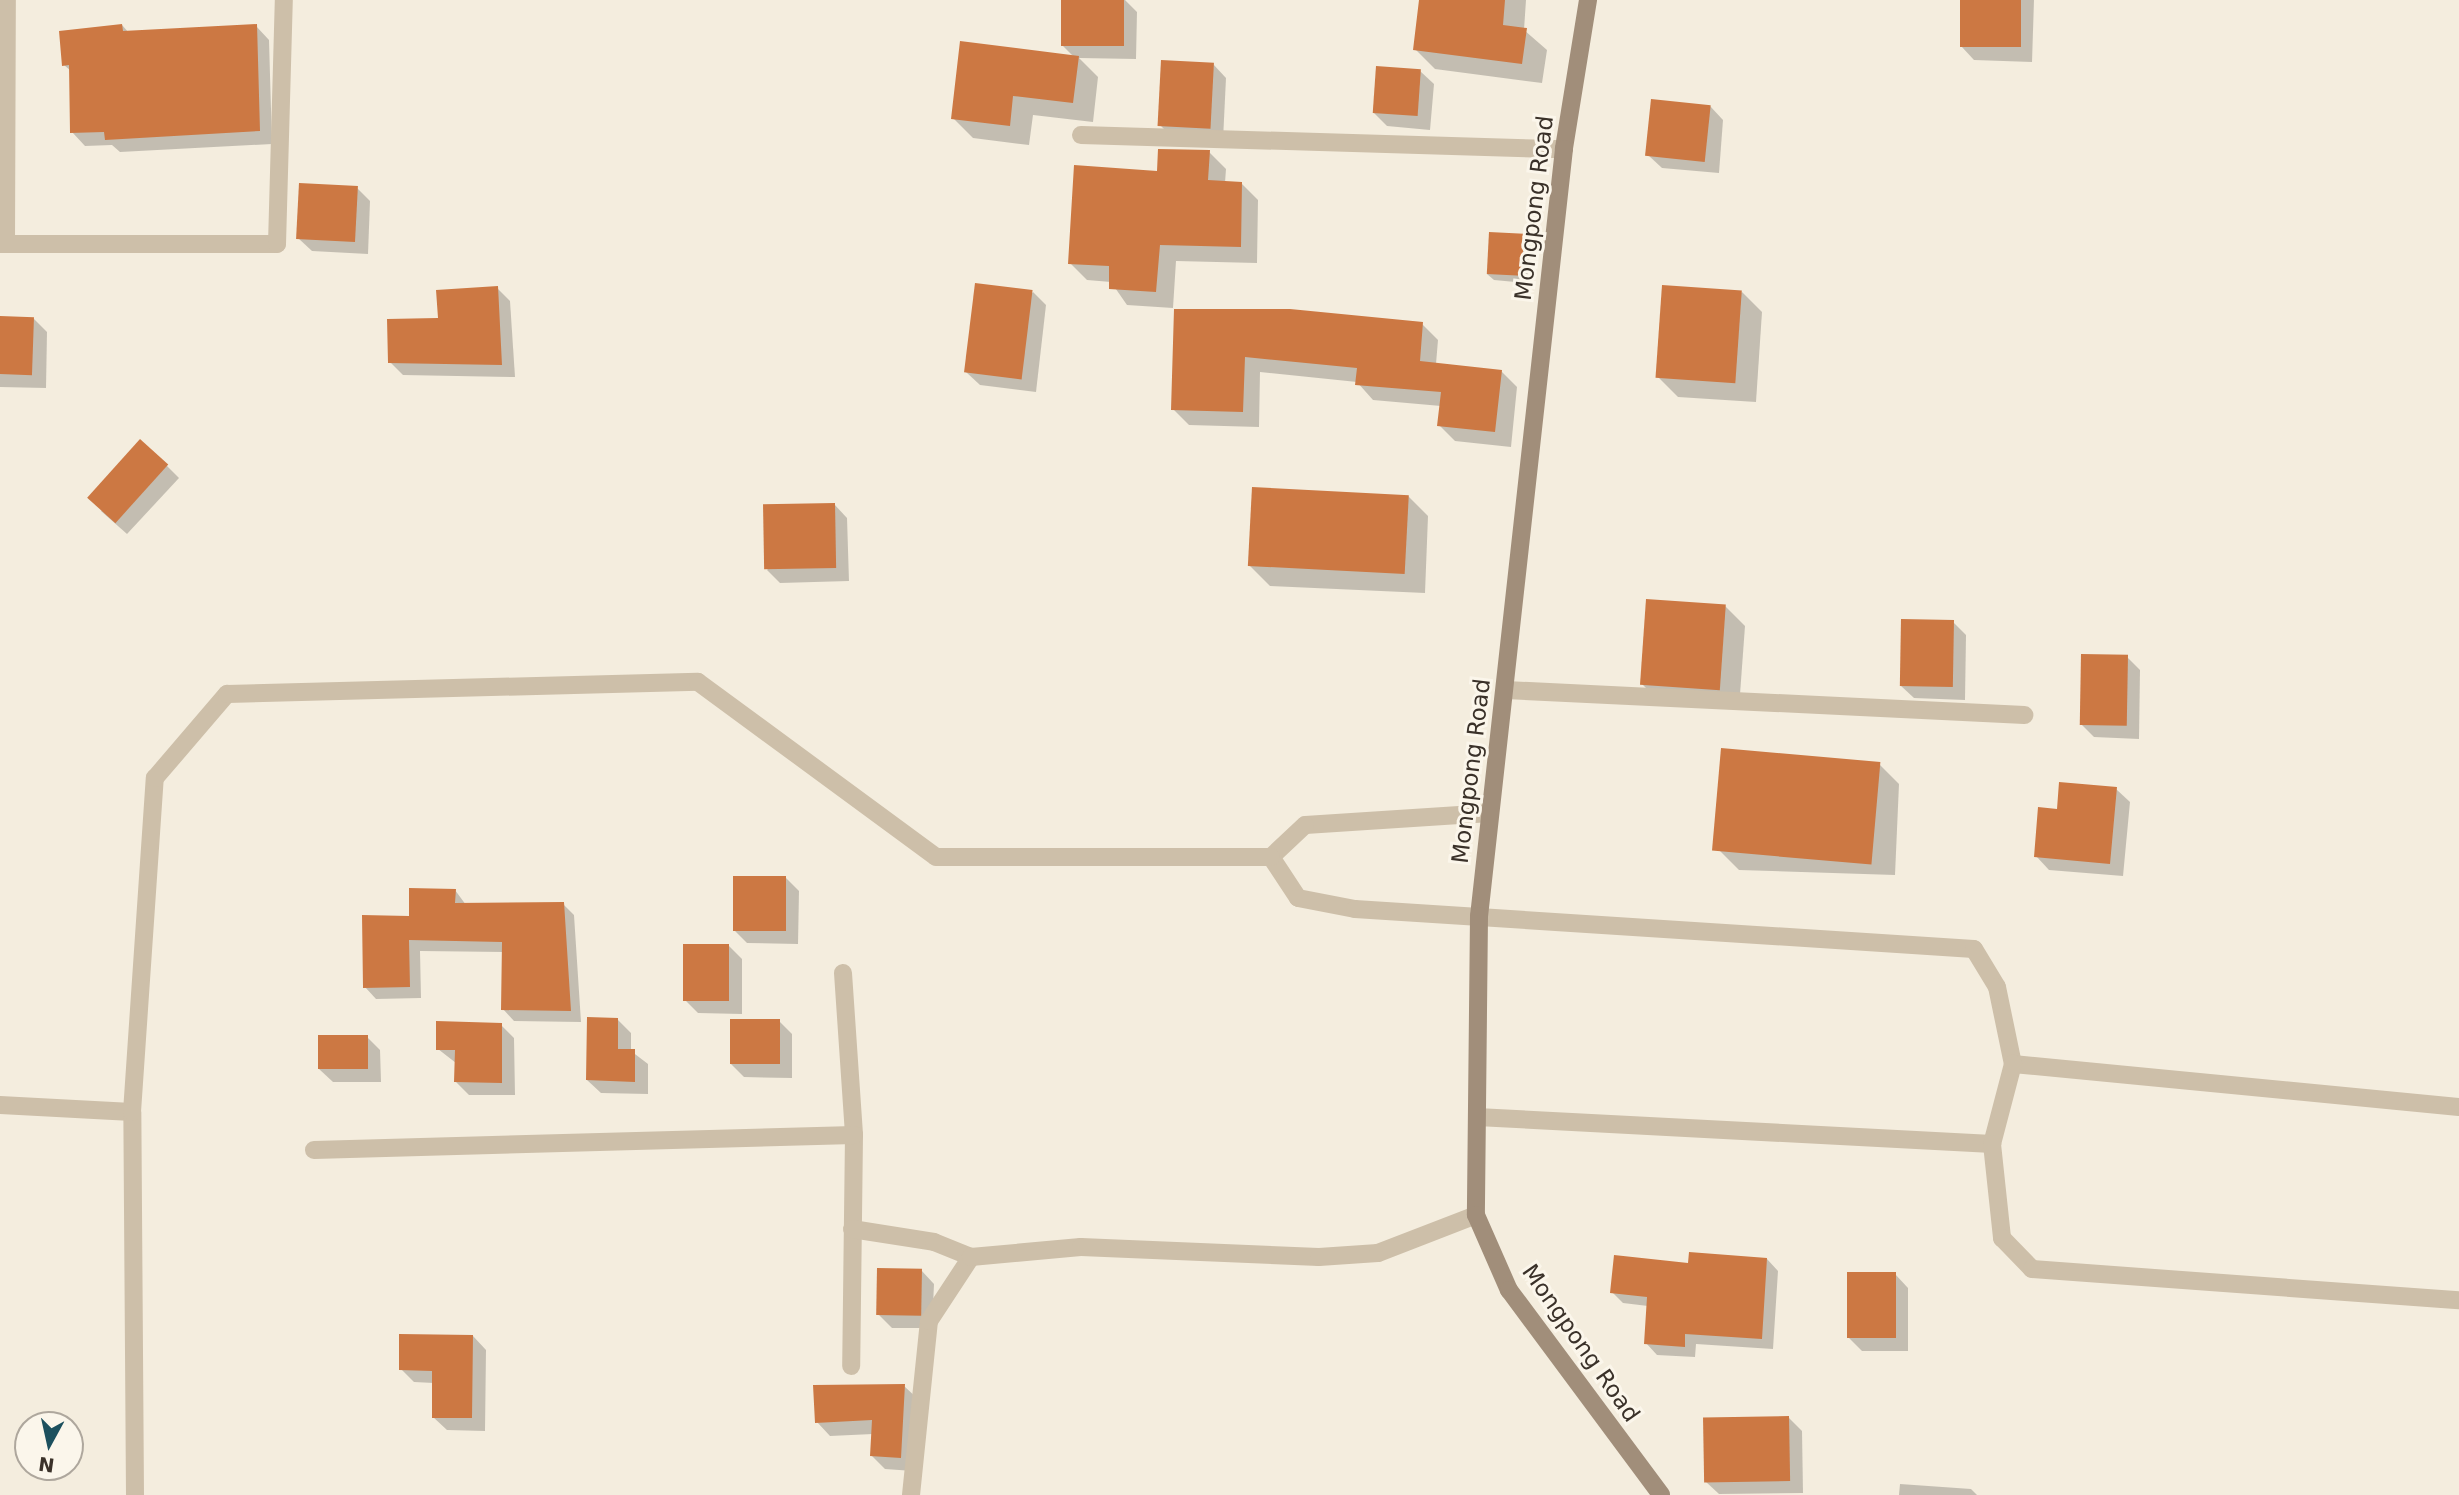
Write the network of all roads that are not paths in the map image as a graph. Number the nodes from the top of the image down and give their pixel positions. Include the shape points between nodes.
1 (7, 0) edge
2 (284, 0) edge
3 (1588, 0) edge
4 (1081, 135) dead end
5 (1564, 149) junction
6 (3, 243) edge
7 (1506, 690) junction
8 (2024, 715) dead end
9 (1490, 813) junction
10 (1271, 857) junction
11 (1479, 916) junction
12 (843, 973) dead end
13 (2013, 1064) junction
14 (0, 1105) edge
15 (2459, 1107) edge
16 (132, 1112) junction
17 (1477, 1117) junction
18 (854, 1135) junction
19 (1992, 1144) junction
20 (314, 1150) dead end
21 (1476, 1215) junction
22 (852, 1229) junction
23 (971, 1257) junction
24 (2459, 1300) edge
25 (851, 1366) dead end
26 (135, 1495) edge
27 (911, 1495) edge
28 (1661, 1495) edge

1 - 6 street
2 - 6 street via 277,243
3 - 5 main road, Mongpong Road
4 - 5 street
5 - 7 main road, Mongpong Road
7 - 8 street
7 - 9 main road, Mongpong Road
9 - 10 street via 1305,825
9 - 11 main road, Mongpong Road
10 - 11 street via 1298,898
10 - 16 street via 936,857 698,682 226,694 155,778
11 - 13 street via 1974,948 1997,987
11 - 17 main road, Mongpong Road
12 - 18 street
13 - 15 street
13 - 19 street
14 - 16 street
16 - 26 street
17 - 19 street
17 - 21 main road, Mongpong Road
18 - 20 street
18 - 22 street
19 - 24 street via 2002,1238 2032,1269
21 - 23 street via 1378,1253 1319,1257 1081,1247
21 - 28 main road, Mongpong Road via 1509,1290
22 - 23 street via 934,1242
22 - 25 street
23 - 27 street via 929,1321

